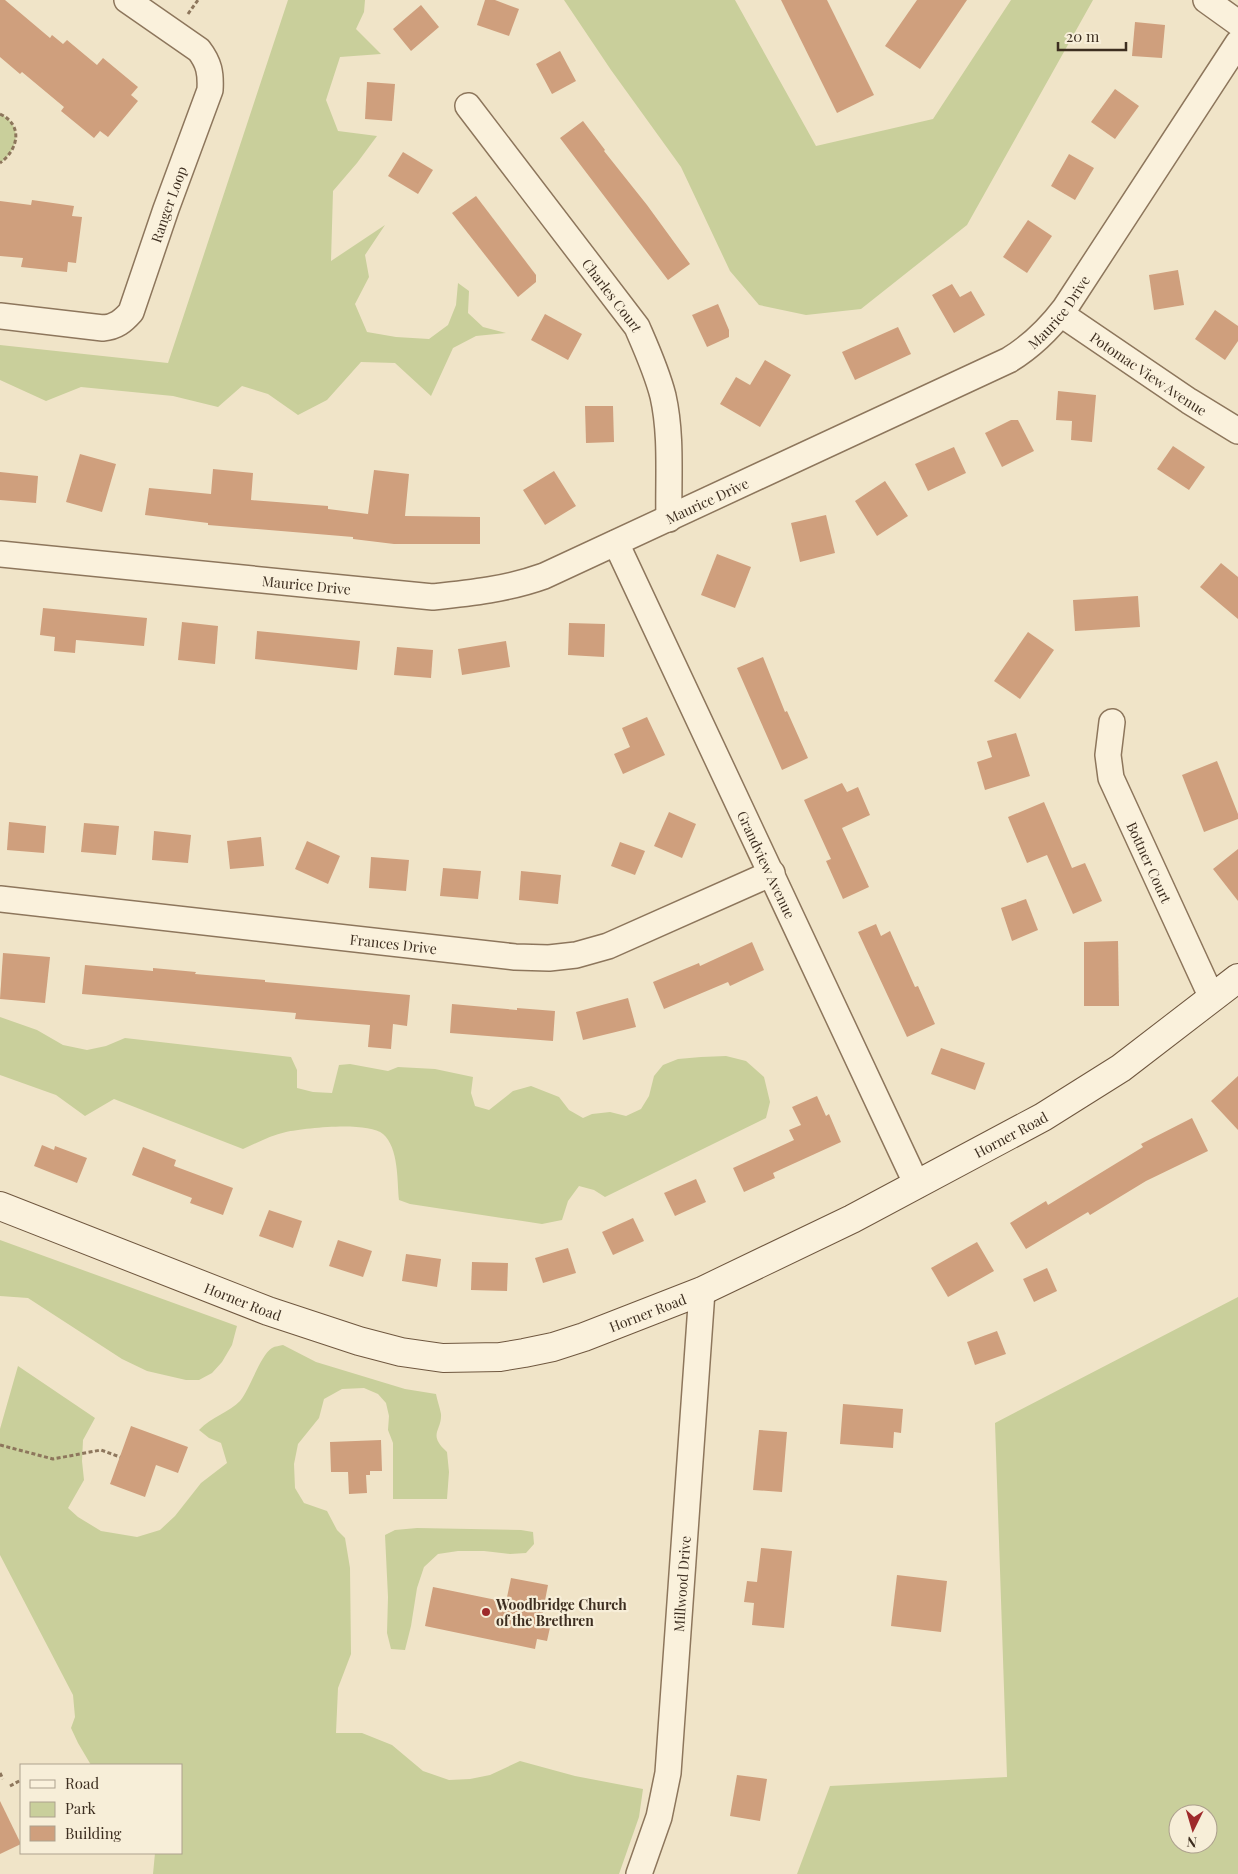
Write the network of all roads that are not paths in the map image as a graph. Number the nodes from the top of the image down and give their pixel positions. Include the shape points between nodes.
1 (127, 0) edge
2 (1206, 0) edge
3 (1238, 24) edge
4 (1238, 43) edge
5 (468, 106) dead end
6 (1061, 314) junction
7 (0, 316) edge
8 (1238, 432) edge
9 (669, 519) junction
10 (616, 543) junction
11 (0, 554) edge
12 (1112, 722) dead end
13 (772, 873) junction
14 (0, 899) edge
15 (1238, 978) edge
16 (1212, 998) junction
17 (917, 1185) junction
18 (0, 1206) edge
19 (702, 1291) junction
20 (639, 1874) edge

1 - 7 street, Ranger Loop via 199,50 211,75 210,90 132,312 123,322 103,328
2 - 3 street
4 - 6 street, Maurice Drive
5 - 9 street, Charles Court via 637,327 663,396 668,433
6 - 8 street, Potomac View Avenue
6 - 9 street, Maurice Drive via 1047,331 1009,360
9 - 10 street, Maurice Drive
10 - 11 street, Maurice Drive via 524,583 490,591 433,597
10 - 13 street, Grandview Avenue
12 - 16 street, Bottner Court via 1108,754 1111,778
13 - 14 street, Frances Drive via 608,946 549,958 515,957
13 - 17 street, Grandview Avenue
15 - 16 main road, Horner Road
16 - 17 main road, Horner Road via 1121,1068 1043,1117
17 - 19 main road, Horner Road via 795,1248
18 - 19 main road, Horner Road via 314,1328 401,1352 444,1358 500,1357 553,1347
19 - 20 street, Millwood Drive via 668,1773 659,1817

